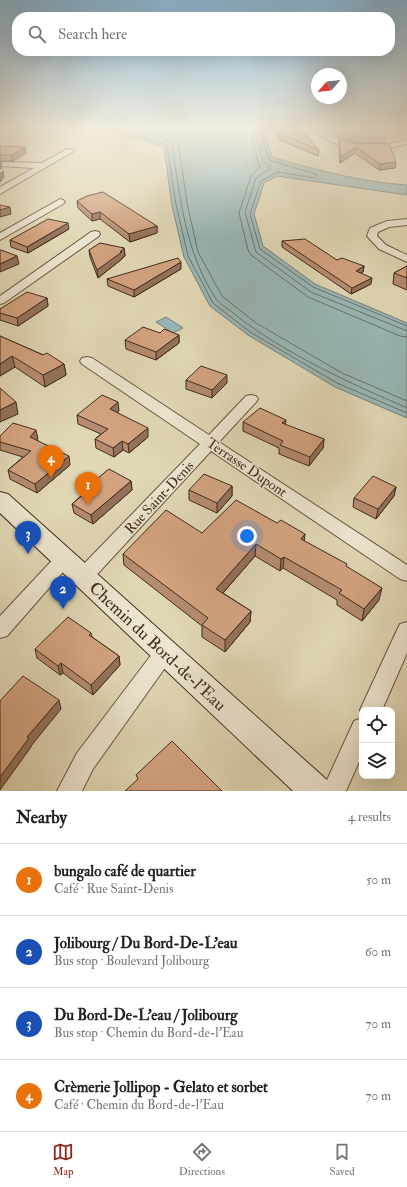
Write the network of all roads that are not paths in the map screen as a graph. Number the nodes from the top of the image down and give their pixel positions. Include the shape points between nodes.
1 (0, 164) edge
2 (48, 164) edge
3 (44, 166) junction
4 (0, 191) edge
5 (60, 202) dead end
6 (407, 222) edge
7 (95, 234) dead end
8 (0, 237) edge
9 (407, 259) edge
10 (0, 301) edge
11 (86, 361) dead end
12 (251, 399) dead end
13 (210, 443) junction
14 (0, 500) edge
15 (74, 568) junction
16 (407, 574) edge
17 (0, 630) edge
18 (407, 630) edge
19 (165, 652) junction
20 (371, 707) edge
21 (359, 736) edge
22 (69, 791) edge
23 (316, 791) edge
24 (334, 791) edge

1 - 3 street
2 - 3 street
3 - 4 street
5 - 8 street
6 - 9 street via 387,224 374,230 372,236 382,247
7 - 10 street
11 - 13 street, Terrasse Dupont
12 - 13 street, Rue Saint-Denis
13 - 15 street, Rue Saint-Denis
13 - 16 street, Terrasse Dupont
14 - 15 street, Chemin du Bord-de-l'Eau
15 - 17 street, Rue Saint-Denis
15 - 19 street, Chemin du Bord-de-l'Eau
18 - 20 street
19 - 22 street via 85,761
19 - 23 street, Chemin du Bord-de-l'Eau
21 - 24 street

